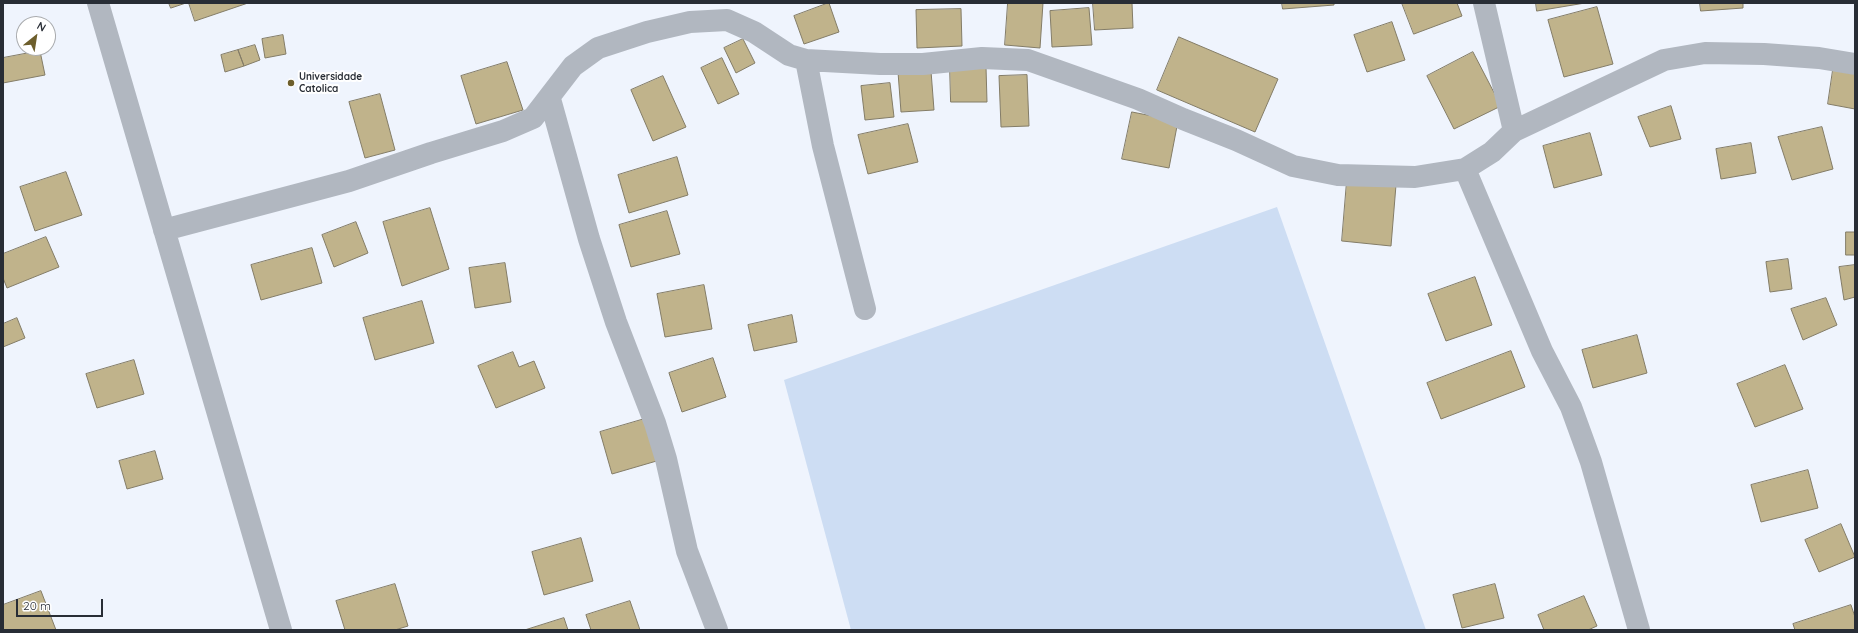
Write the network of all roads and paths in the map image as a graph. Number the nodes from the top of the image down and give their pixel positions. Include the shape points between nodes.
1 (98, 3) edge
2 (1484, 3) edge
3 (806, 60) junction
4 (1855, 64) edge
5 (550, 99) junction
6 (1514, 131) junction
7 (1464, 169) junction
8 (164, 230) junction
9 (865, 309) dead end
10 (281, 630) edge
11 (717, 630) edge
12 (1639, 630) edge

1 - 8 street
2 - 6 street
3 - 5 street via 788,55 754,32 727,20 690,22 647,32 598,48 573,66
3 - 7 street via 880,64 923,64 982,58 1028,60 1138,99 1293,166 1338,175 1415,177
3 - 9 street via 823,146
4 - 6 street via 1819,58 1764,54 1705,53 1664,60
5 - 8 street via 533,118 503,131 350,181
5 - 11 street via 589,239 614,315 658,430 687,551
6 - 7 street via 1492,152
7 - 12 street via 1542,351 1571,407 1591,462
8 - 10 street

